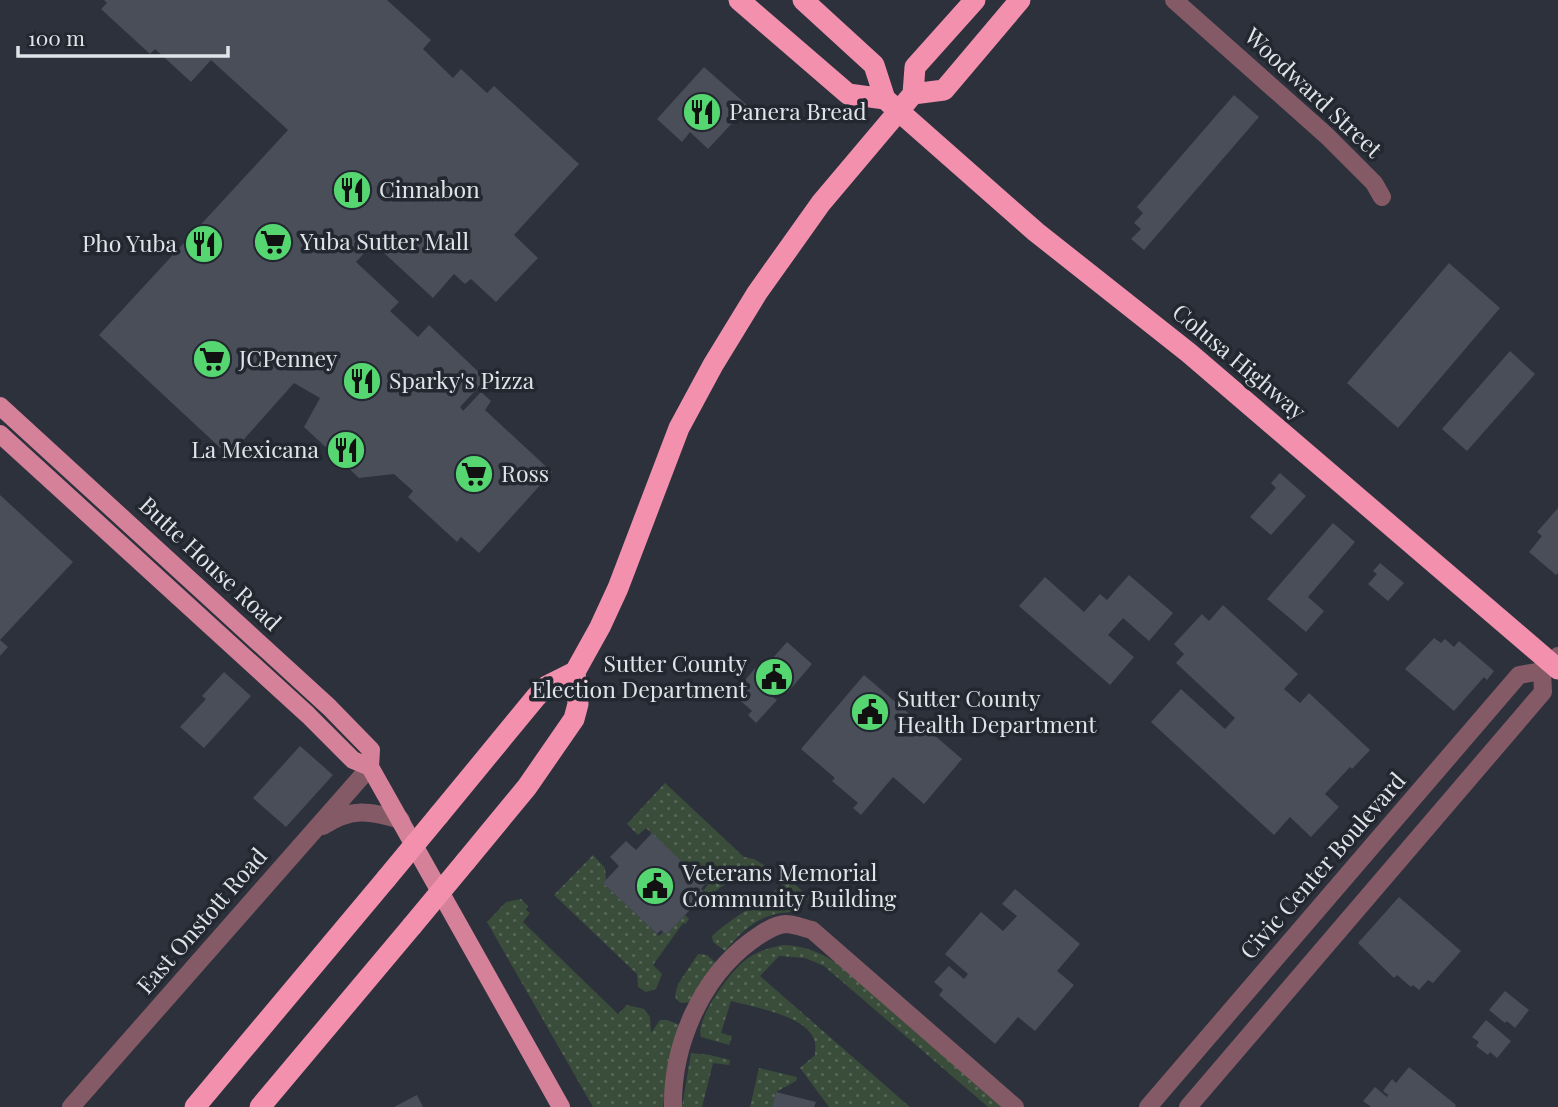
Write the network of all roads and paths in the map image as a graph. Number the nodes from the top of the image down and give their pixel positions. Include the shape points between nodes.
1 (739, 0) edge
2 (803, 0) edge
3 (975, 0) edge
4 (1020, 0) edge
5 (1174, 0) edge
6 (913, 94) junction
7 (891, 105) junction
8 (1382, 197) dead end
9 (0, 406) edge
10 (0, 434) edge
11 (1552, 664) edge
12 (575, 673) junction
13 (370, 768) junction
14 (401, 820) junction
15 (312, 834) junction
16 (1232, 1010) junction
17 (1255, 1029) junction
18 (71, 1107) edge
19 (195, 1107) edge
20 (260, 1107) edge
21 (561, 1107) edge
22 (673, 1107) edge
23 (1015, 1107) edge
24 (1148, 1107) edge
25 (1188, 1107) edge

1 - 7 highway via 848,94
2 - 7 highway via 874,65
3 - 6 highway via 915,67
4 - 6 highway via 944,90
5 - 8 street, Woodward Street via 1327,136
6 - 7 highway
7 - 11 highway, Colusa Highway
7 - 12 highway via 757,293 713,365 679,428 618,588
9 - 13 main road, Butte House Road via 329,707 371,750
10 - 13 main road, Butte House Road via 353,760
11 - 16 street, Civic Center Boulevard via 1519,675
11 - 17 street via 1543,692
12 - 19 highway, bridge via 547,685 536,696
12 - 20 highway, bridge via 578,704 574,719 527,787
13 - 14 main road, Butte House Road
13 - 15 street, East Onstott Road
14 - 15 street via 367,811 350,813
14 - 21 main road, Butte House Road
15 - 18 street, East Onstott Road
16 - 17 street
16 - 24 street, Civic Center Boulevard
17 - 25 street
22 - 23 street via 682,1041 698,1004 724,966 746,945 785,924 812,930

